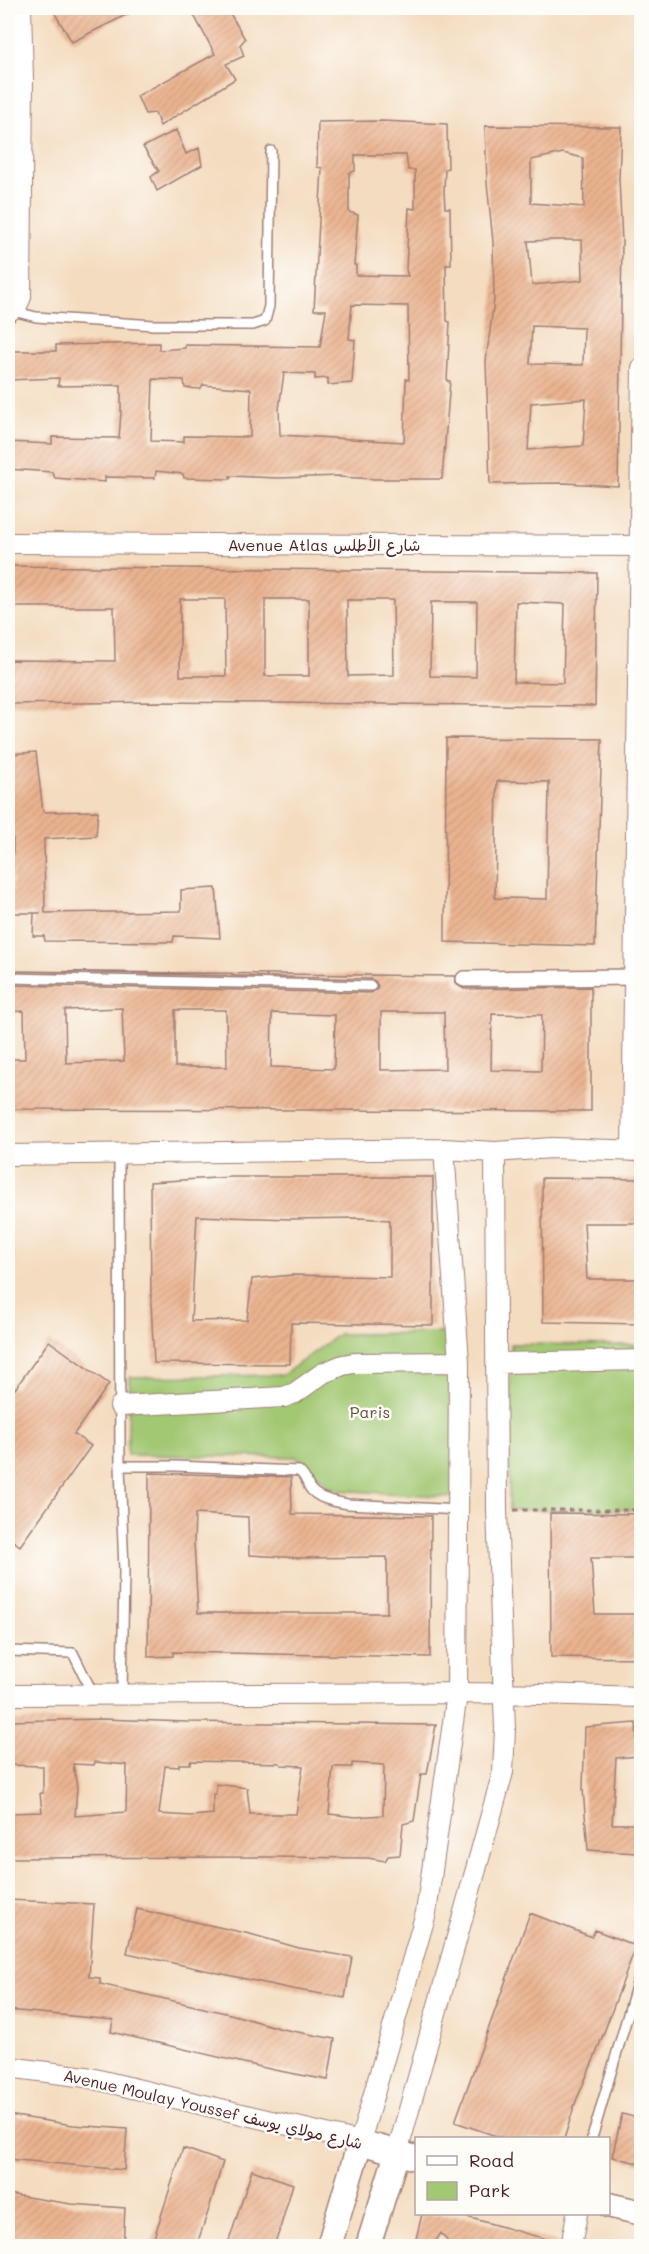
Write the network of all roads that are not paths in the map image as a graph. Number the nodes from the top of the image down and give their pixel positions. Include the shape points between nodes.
1 (21, 8) edge
2 (271, 151) dead end
3 (9, 311) edge
4 (642, 368) edge
5 (8, 543) edge
6 (641, 546) edge
7 (640, 714) edge
8 (639, 915) edge
9 (635, 977) junction
10 (8, 978) edge
11 (464, 979) dead end
12 (371, 986) dead end
13 (444, 1149) junction
14 (637, 1151) edge
15 (495, 1152) junction
16 (119, 1153) junction
17 (8, 1155) edge
18 (642, 1360) edge
19 (459, 1362) junction
20 (497, 1363) junction
21 (120, 1406) junction
22 (120, 1466) junction
23 (459, 1510) junction
24 (8, 1651) edge
25 (504, 1693) junction
26 (93, 1694) junction
27 (122, 1694) junction
28 (457, 1694) junction
29 (8, 1695) edge
30 (642, 1697) edge
31 (642, 1966) edge
32 (8, 2067) edge
33 (593, 2137) edge
34 (360, 2142) junction
35 (407, 2155) edge
36 (610, 2205) edge
37 (642, 2213) edge
38 (577, 2215) edge
39 (329, 2247) edge
40 (368, 2247) edge
41 (571, 2247) edge

1 - 3 street via 21,297
2 - 3 lane via 269,306 265,321 253,325 154,325 36,317
4 - 6 street
5 - 6 street, Avenue Atlas شارع الأطلس
6 - 7 street
7 - 8 street
8 - 9 street
9 - 11 street
9 - 14 street
10 - 12 lane
13 - 15 street
13 - 16 street
13 - 19 street
14 - 15 street via 552,1148
15 - 20 street
16 - 17 street
16 - 21 lane
18 - 20 street
19 - 21 street via 354,1363 333,1368 284,1397
19 - 23 street
20 - 25 street via 497,1510
21 - 22 lane
22 - 23 lane via 299,1471 316,1494 333,1501
22 - 27 lane via 124,1571
23 - 28 street
24 - 26 lane via 73,1653
25 - 28 street
25 - 30 street
25 - 35 street via 503,1772
26 - 27 street
26 - 29 street
27 - 28 street
28 - 34 street via 426,1913
31 - 33 lane
32 - 34 street, Avenue Moulay Youssef شارع مولاي يوسف via 86,2077
34 - 35 street, Avenue Moulay Youssef شارع مولاي يوسف
34 - 39 street
35 - 40 street
36 - 37 street
38 - 41 street

